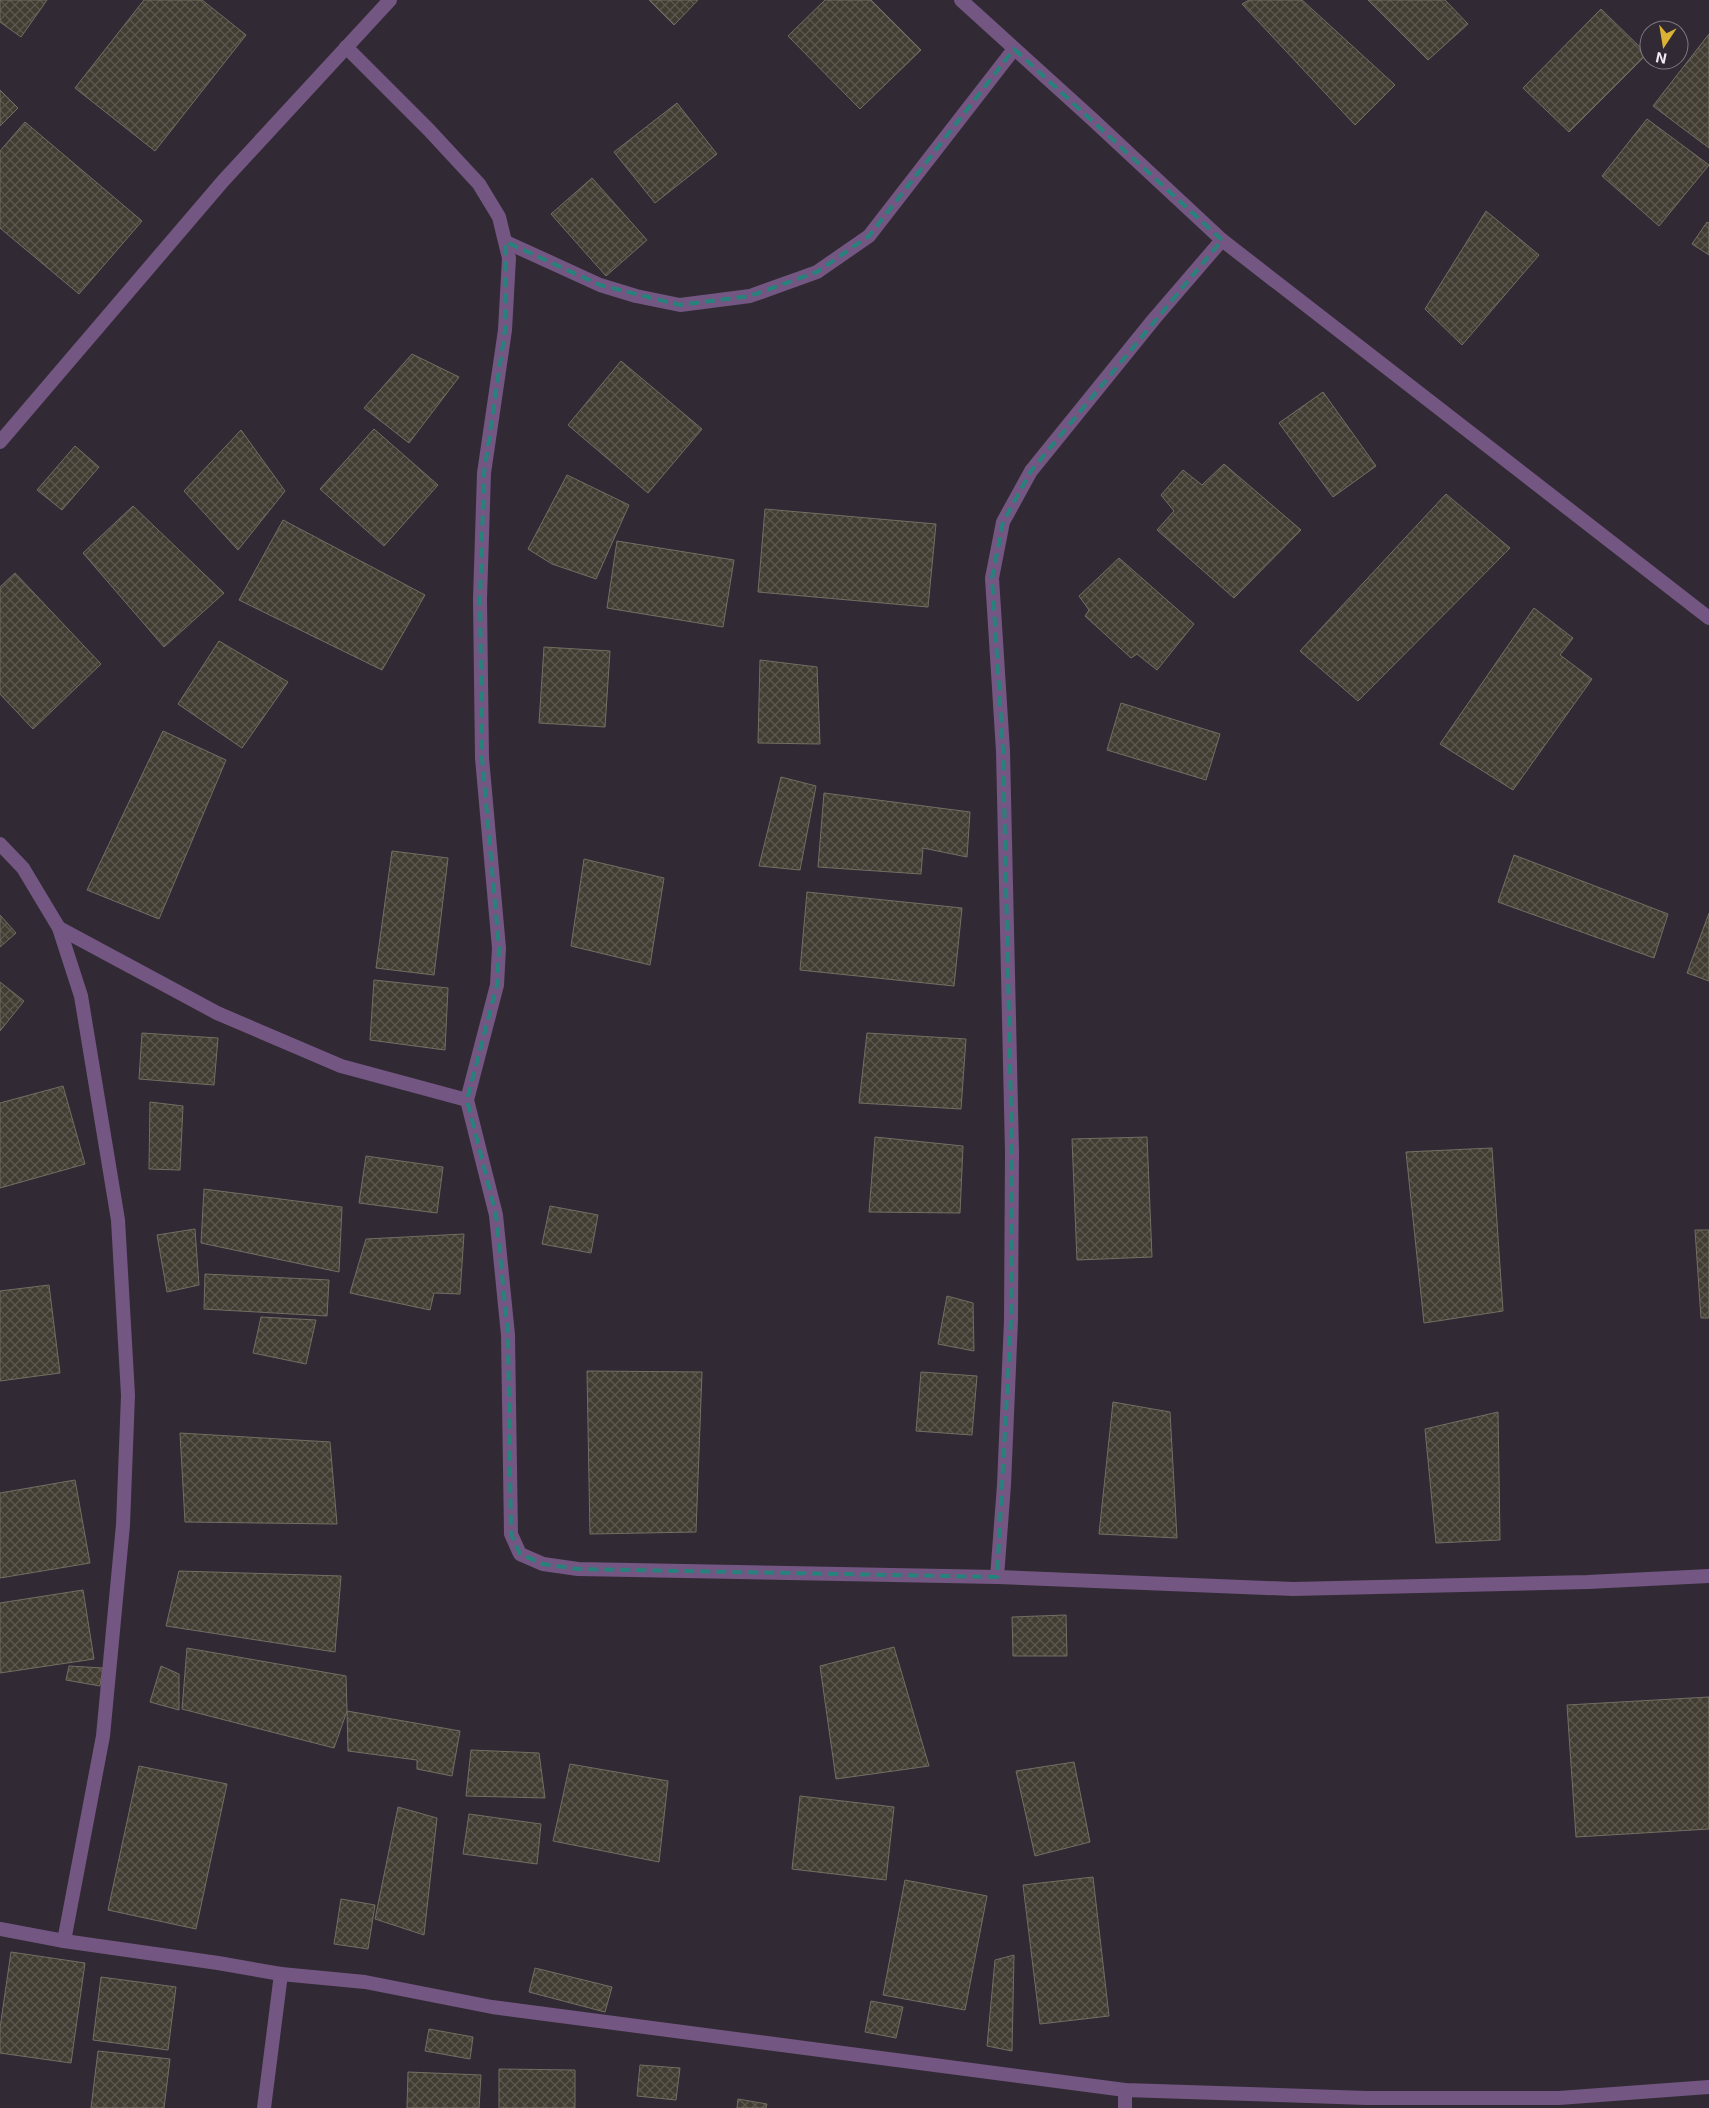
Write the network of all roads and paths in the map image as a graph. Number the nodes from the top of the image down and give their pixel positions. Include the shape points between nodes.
1 (390, 0) edge
2 (961, 0) edge
3 (346, 47) junction
4 (1014, 49) junction
5 (1222, 240) junction
6 (506, 242) junction
7 (0, 442) edge
8 (1709, 618) edge
9 (0, 844) edge
10 (59, 928) junction
11 (467, 1100) junction
12 (1709, 1576) edge
13 (997, 1577) junction
14 (0, 1929) edge
15 (64, 1941) junction
16 (281, 1974) junction
17 (1709, 2087) edge
18 (1125, 2090) junction
19 (264, 2108) edge
20 (1125, 2108) edge

1 - 3 street
2 - 4 street
3 - 6 street via 479,184 499,217
3 - 7 street via 223,181
4 - 5 street
4 - 6 street via 869,236 817,272 750,296 680,305 600,285
5 - 8 street
5 - 13 street via 1154,318 1031,471 1003,522 992,578 1002,751 1012,1152 1011,1320
6 - 11 street via 509,258 506,330 484,473 480,599 482,758 499,948 497,985
9 - 10 street via 24,868
10 - 11 street via 217,1013 341,1066
10 - 15 street via 81,996 118,1220 128,1395 123,1525 103,1736
11 - 13 street via 496,1215 508,1335 512,1534 520,1554 543,1564 578,1569
12 - 13 street via 1293,1589
14 - 15 street
15 - 16 street
16 - 18 street via 365,1982 492,2007
16 - 19 street
17 - 18 street via 1559,2098 1367,2098
18 - 20 street

